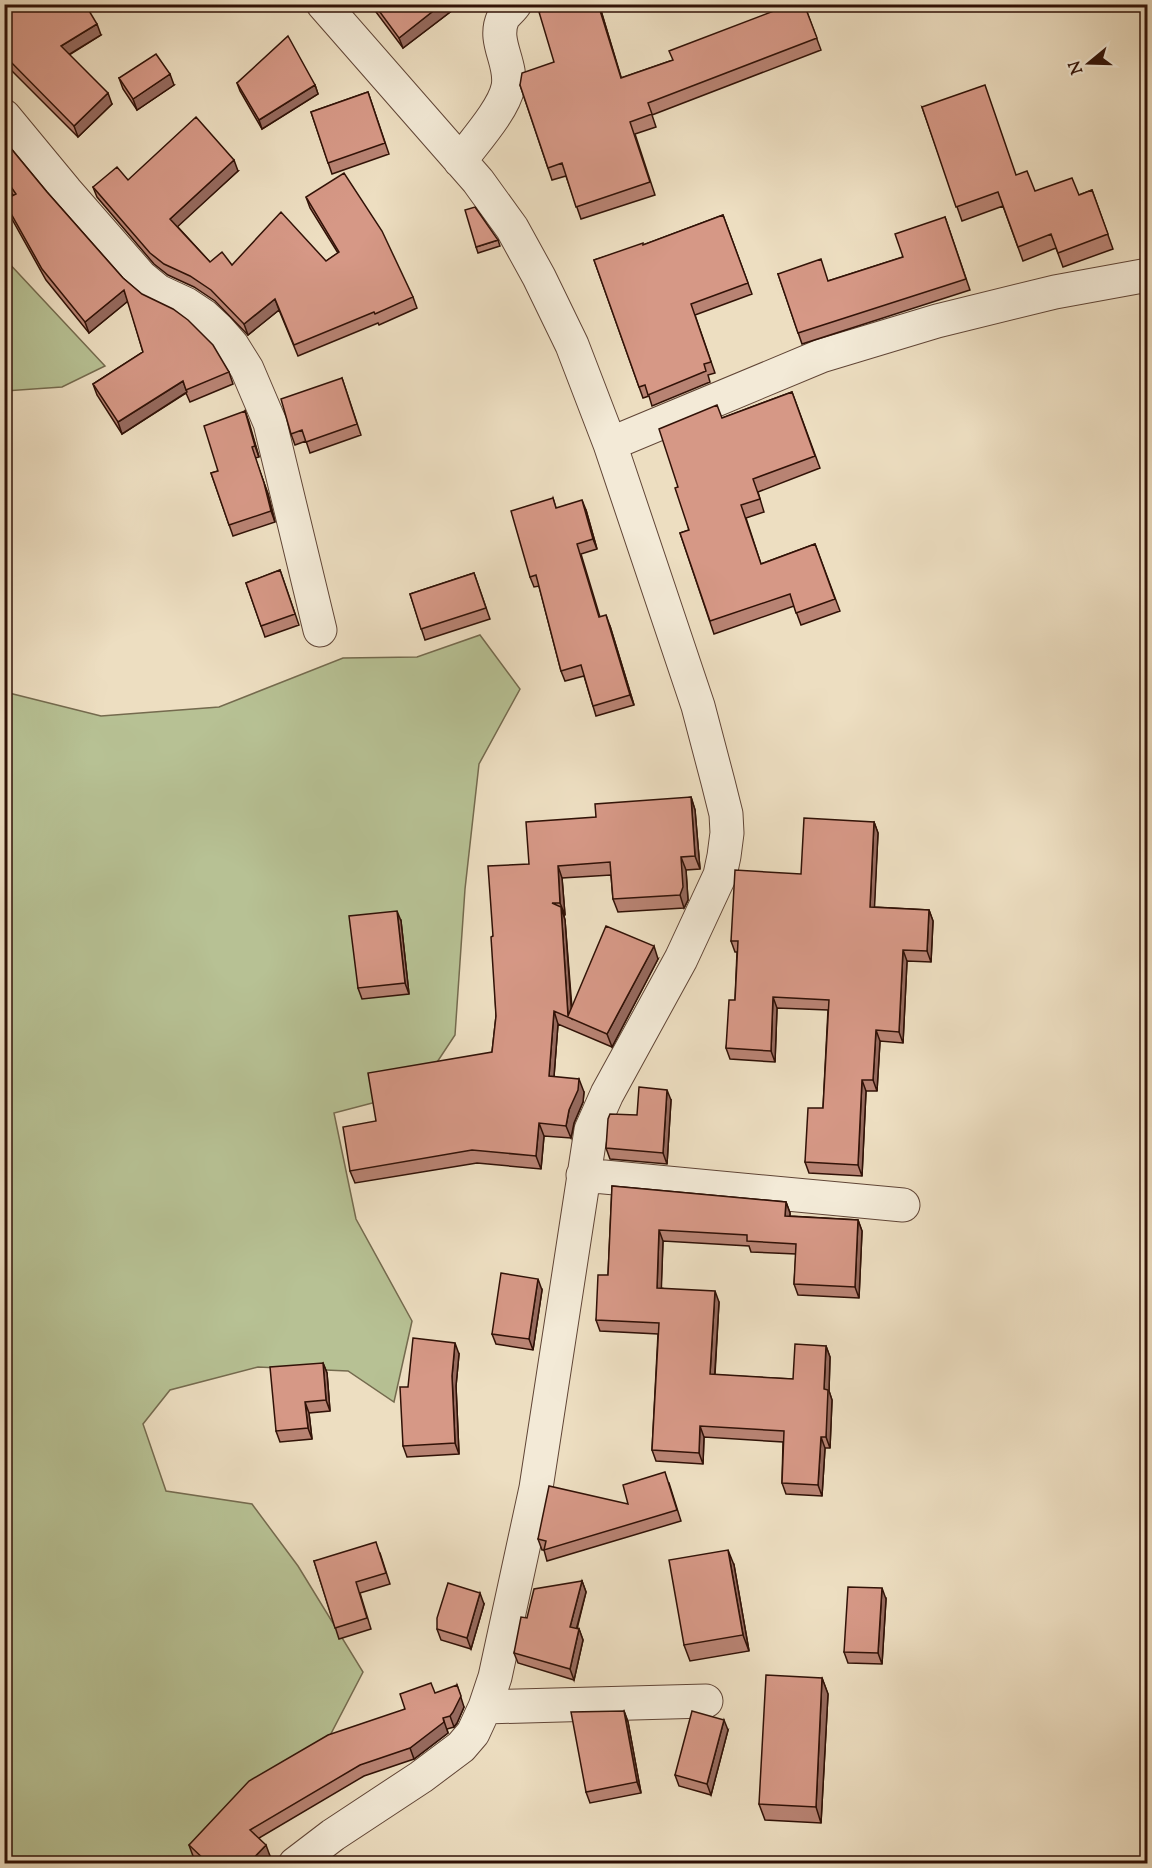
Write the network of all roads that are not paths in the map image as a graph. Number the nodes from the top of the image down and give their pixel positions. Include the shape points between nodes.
1 (323, 4) edge
2 (515, 4) edge
3 (4, 116) edge
4 (460, 161) junction
5 (1148, 276) edge
6 (610, 444) junction
7 (320, 630) dead end
8 (583, 1175) junction
9 (903, 1205) dead end
10 (705, 1701) dead end
11 (485, 1707) junction
12 (295, 1863) edge

1 - 4 street
2 - 4 street via 503,18 499,40 508,87 496,112
3 - 7 street via 141,277 204,316 232,345 247,369 270,423
4 - 6 street via 512,228 539,277 572,345
5 - 6 street via 1055,292 958,315 832,353
6 - 8 street via 698,706 726,814 726,834 720,875 708,906 598,1113
8 - 9 street
8 - 11 street via 536,1488
10 - 11 street
11 - 12 street via 473,1733 461,1747

